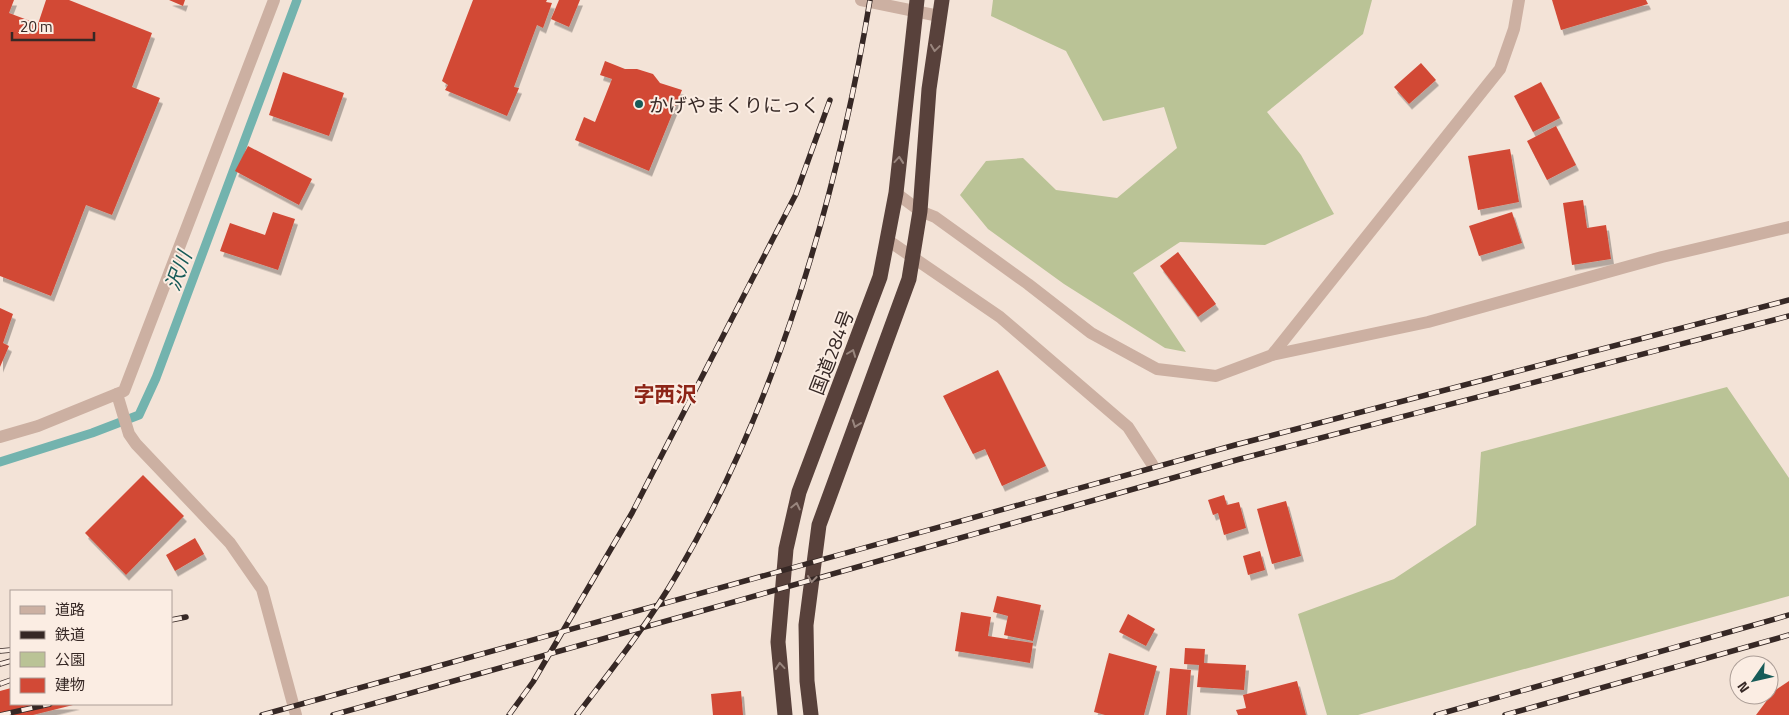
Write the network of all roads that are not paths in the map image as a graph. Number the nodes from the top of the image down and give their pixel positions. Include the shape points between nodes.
1 (274, 0) edge
2 (861, 0) edge
3 (942, 0) edge
4 (1519, 0) edge
5 (917, 6) edge
6 (939, 16) junction
7 (896, 194) junction
8 (920, 211) junction
9 (1789, 227) edge
10 (886, 239) junction
11 (914, 258) junction
12 (1272, 355) junction
13 (117, 394) junction
14 (0, 437) edge
15 (1152, 464) dead end
16 (296, 715) edge
17 (784, 715) edge
18 (811, 715) edge

1 - 13 street via 124,391
2 - 5 street
3 - 6 highway
4 - 12 street via 1514,29 1500,70
5 - 6 street
7 -> 5 highway, 国道284号
6 -> 8 highway via 929,90
7 - 8 street
7 - 10 highway, 国道284号
8 - 11 highway
8 - 12 street via 935,217 1091,333 1157,369 1216,376
9 - 12 street via 1662,257 1428,322
10 - 11 street
17 -> 10 highway, 国道284号 via 778,642 786,549 799,492 880,278
11 - 15 street via 1000,317 1104,405 1128,427
11 -> 18 highway via 819,525 806,626
13 - 14 street via 38,426
13 - 16 street via 129,434 230,543 262,589

